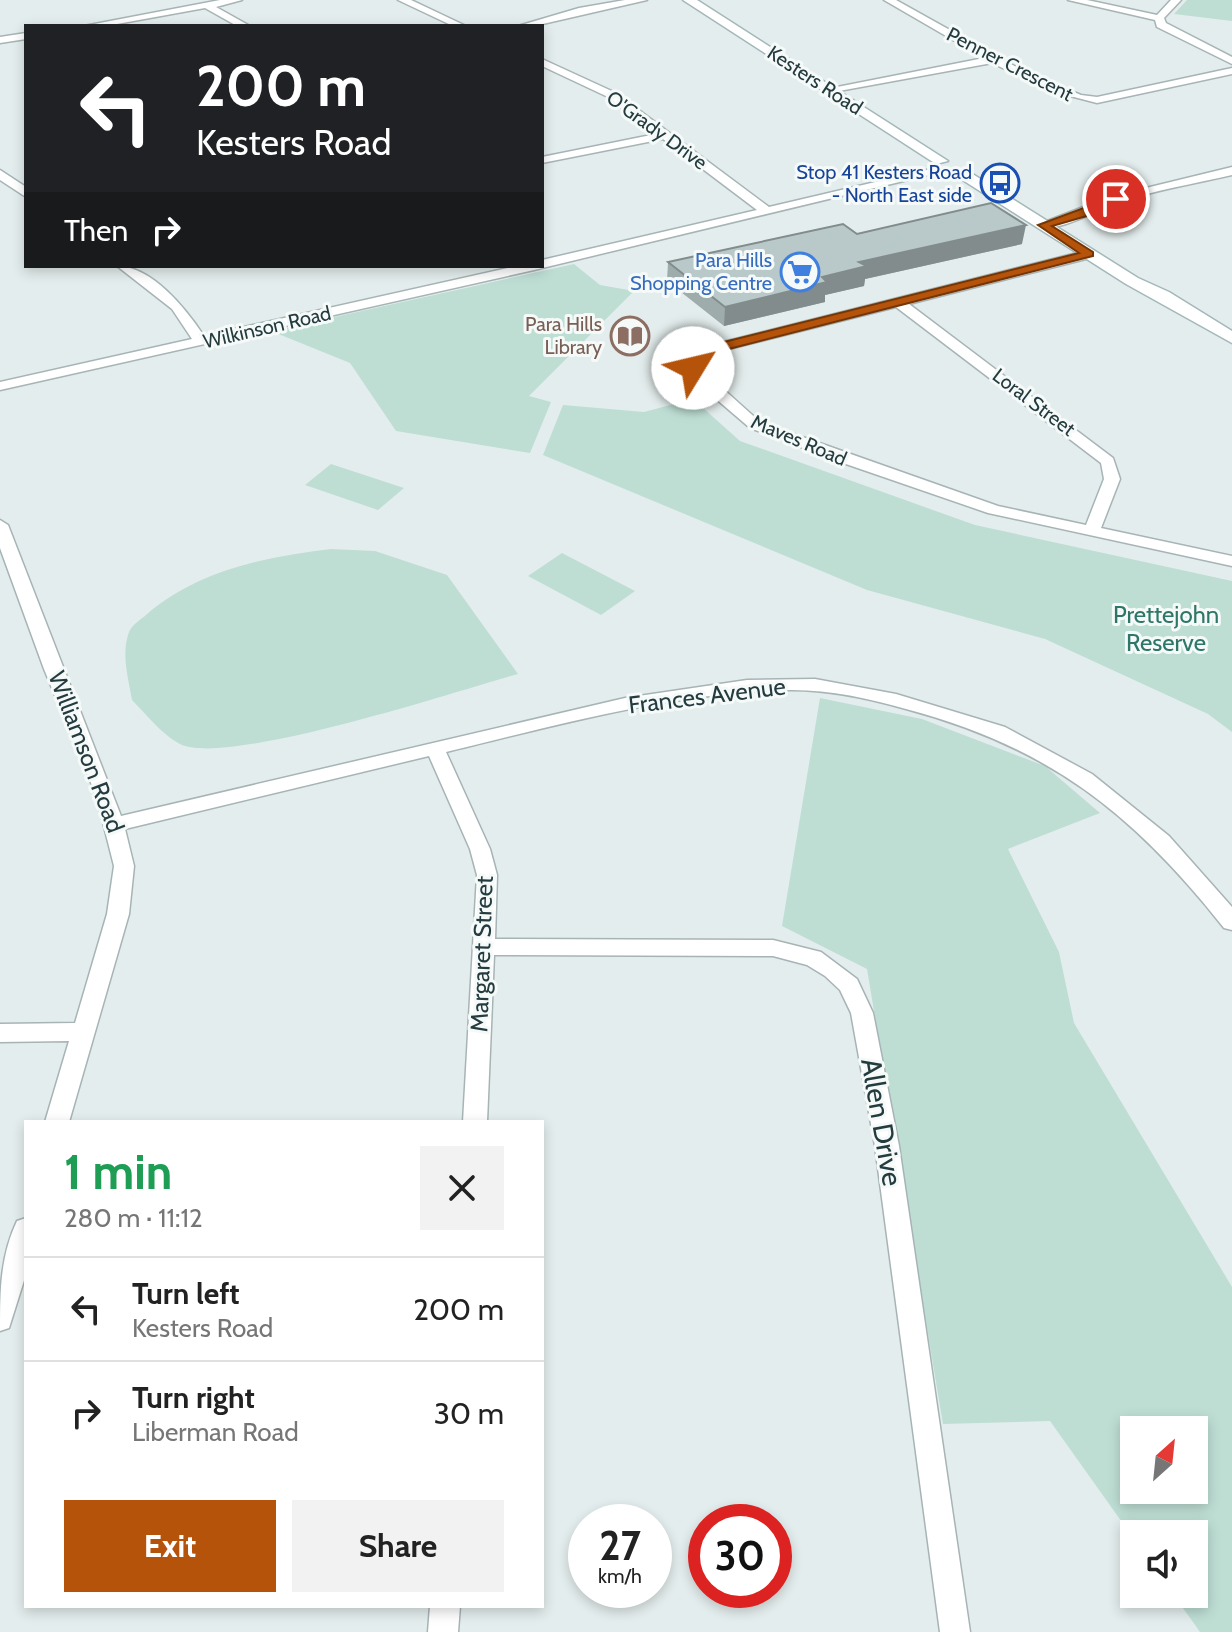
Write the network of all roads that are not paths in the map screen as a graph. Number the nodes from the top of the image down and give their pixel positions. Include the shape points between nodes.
1 (237, 0) edge
2 (403, 0) edge
3 (642, 0) edge
4 (689, 0) edge
5 (889, 0) edge
6 (1073, 0) edge
7 (1176, 0) edge
8 (209, 7) junction
9 (1159, 18) junction
10 (102, 24) edge
11 (241, 24) edge
12 (457, 24) edge
13 (530, 24) edge
14 (24, 36) edge
15 (0, 40) edge
16 (996, 59) junction
17 (1232, 61) edge
18 (544, 63) edge
19 (1232, 71) edge
20 (832, 91) junction
21 (667, 135) junction
22 (544, 160) edge
23 (952, 166) junction
24 (1232, 171) edge
25 (0, 174) edge
26 (24, 192) edge
27 (765, 210) junction
28 (1043, 225) junction
29 (1089, 254) junction
30 (544, 264) edge
31 (127, 268) edge
32 (525, 268) edge
33 (1132, 281) junction
34 (898, 302) junction
35 (1232, 338) edge
36 (201, 341) junction
37 (1232, 353) edge
38 (0, 386) edge
39 (0, 525) edge
40 (1092, 531) junction
41 (1232, 561) edge
42 (435, 749) junction
43 (116, 824) junction
44 (1232, 922) edge
45 (486, 947) junction
46 (83, 1032) junction
47 (0, 1033) edge
48 (58, 1120) edge
49 (475, 1120) edge
50 (24, 1236) edge
51 (0, 1319) edge
52 (445, 1608) edge
53 (443, 1632) edge
54 (955, 1632) edge

1 - 8 street
2 - 12 street
3 - 13 street
4 - 20 main road, Kesters Road
5 - 16 street, Penner Crescent
6 - 9 street
7 - 9 street
8 - 10 street
8 - 11 street
9 - 17 street via 1171,32
14 - 15 street
16 - 19 street, Penner Crescent via 1084,101
16 - 20 street
18 - 21 street, O'Grady Drive via 612,95
20 - 23 main road, Kesters Road
21 - 22 street
21 - 27 street, O'Grady Drive
23 - 27 street
23 - 28 main road, Kesters Road
24 - 28 street via 1113,200
25 - 26 street
27 - 30 street
28 - 29 main road, Kesters Road
29 - 33 main road, Kesters Road
29 - 34 street, Maves Road
31 - 36 street via 177,306
32 - 36 street, Wilkinson Road
33 - 35 main road, Kesters Road
33 - 37 main road, Kesters Road via 1148,299
34 - 40 street, Loral Street via 1108,461 1112,479
34 - 40 street, Maves Road via 712,349 698,357 693,368 759,427 966,502
36 - 38 street, Wilkinson Road
39 - 43 street, Williamson Road
40 - 41 street, Maves Road
42 - 43 street, Frances Avenue
42 - 44 street, Frances Avenue via 667,696 786,684 884,697 972,719 1094,781 1176,855
42 - 45 street, Margaret Street via 484,862
43 - 46 street, Williamson Road via 123,850 123,887
45 - 49 street, Margaret Street
45 - 54 street, Allen Drive via 773,948 813,958 849,985 862,1013 887,1146
46 - 47 street
46 - 48 street, Williamson Road
50 - 51 street
52 - 53 street

